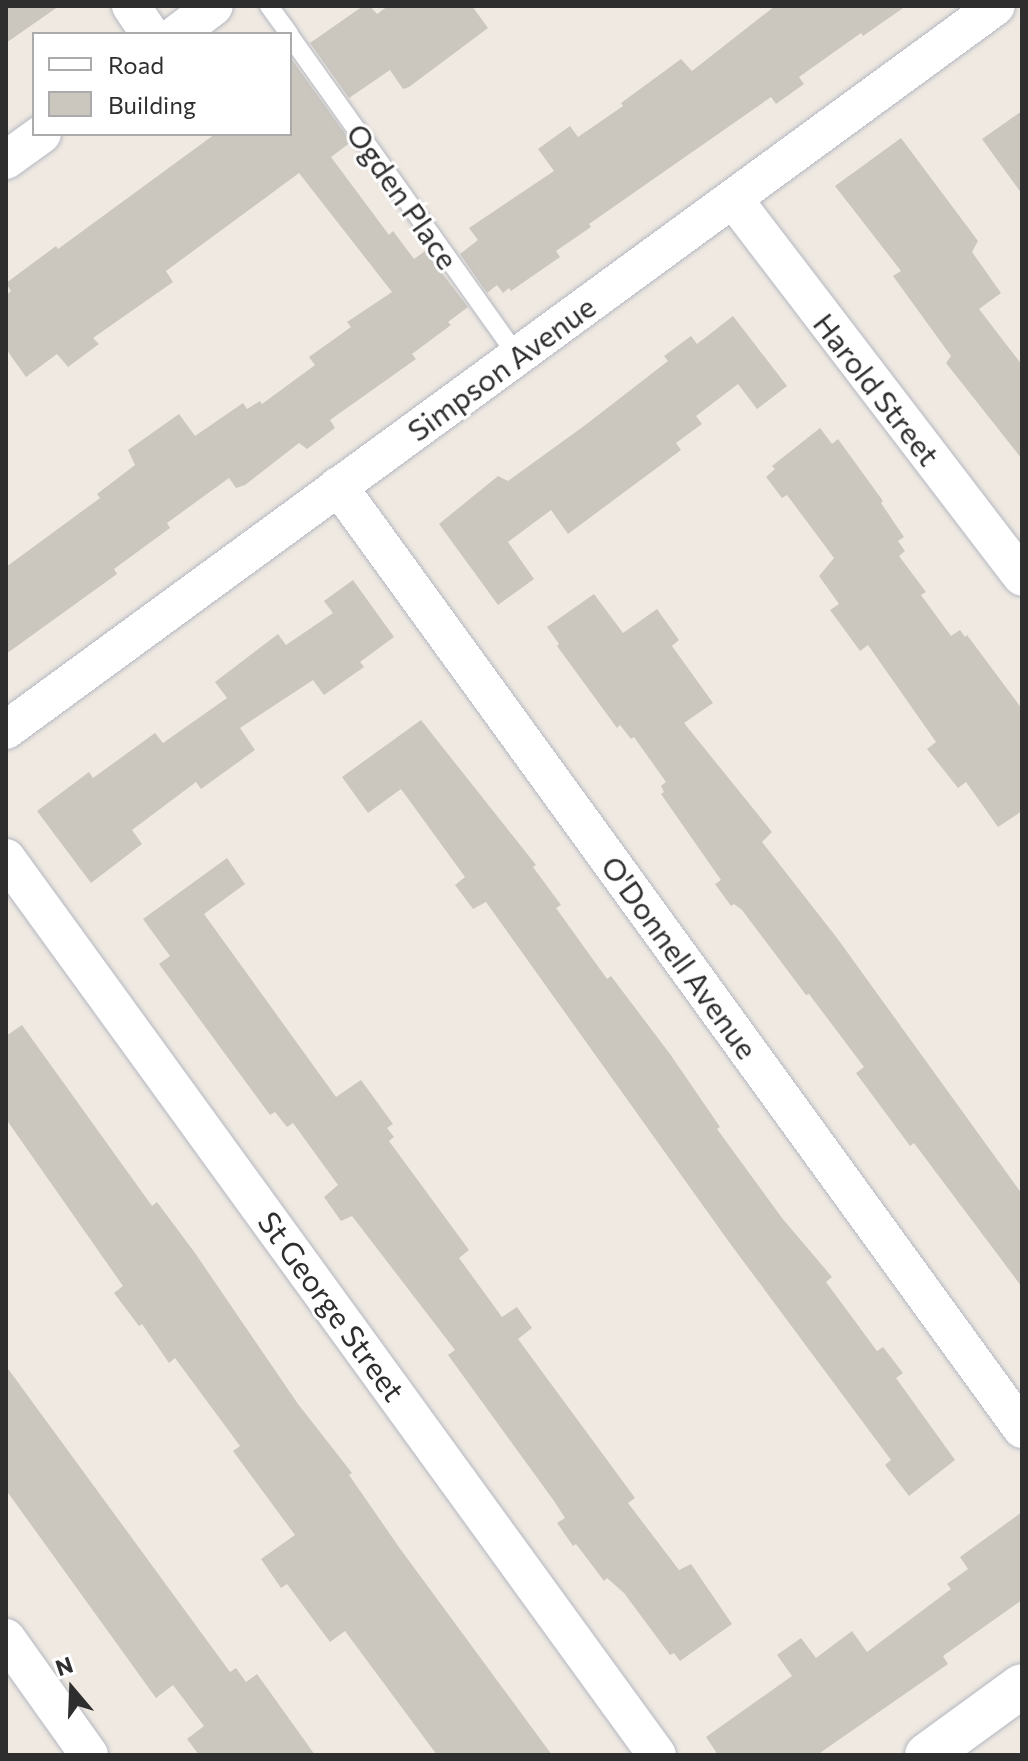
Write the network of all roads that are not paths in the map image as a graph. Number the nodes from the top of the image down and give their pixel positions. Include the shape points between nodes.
1 (131, 6) edge
2 (214, 6) edge
3 (269, 6) edge
4 (996, 6) edge
5 (149, 32) edge
6 (180, 32) edge
7 (287, 32) edge
8 (292, 39) edge
9 (39, 136) edge
10 (6, 160) edge
11 (734, 200) junction
12 (517, 355) junction
13 (338, 486) junction
14 (1022, 577) edge
15 (6, 730) edge
16 (6, 858) edge
17 (1022, 1429) edge
18 (6, 1638) edge
19 (1022, 1686) edge
20 (89, 1755) edge
21 (657, 1755) edge
22 (927, 1755) edge

1 - 5 street
2 - 6 street
3 - 7 lane, Ogden Place
4 - 11 street, Simpson Avenue
8 - 12 lane, Ogden Place
9 - 10 street
11 - 12 street, Simpson Avenue
11 - 14 street, Harold Street
12 - 13 street, Simpson Avenue
13 - 15 street, Simpson Avenue
13 - 17 street, O'Donnell Avenue
16 - 21 street, St George Street
18 - 20 street
19 - 22 street

